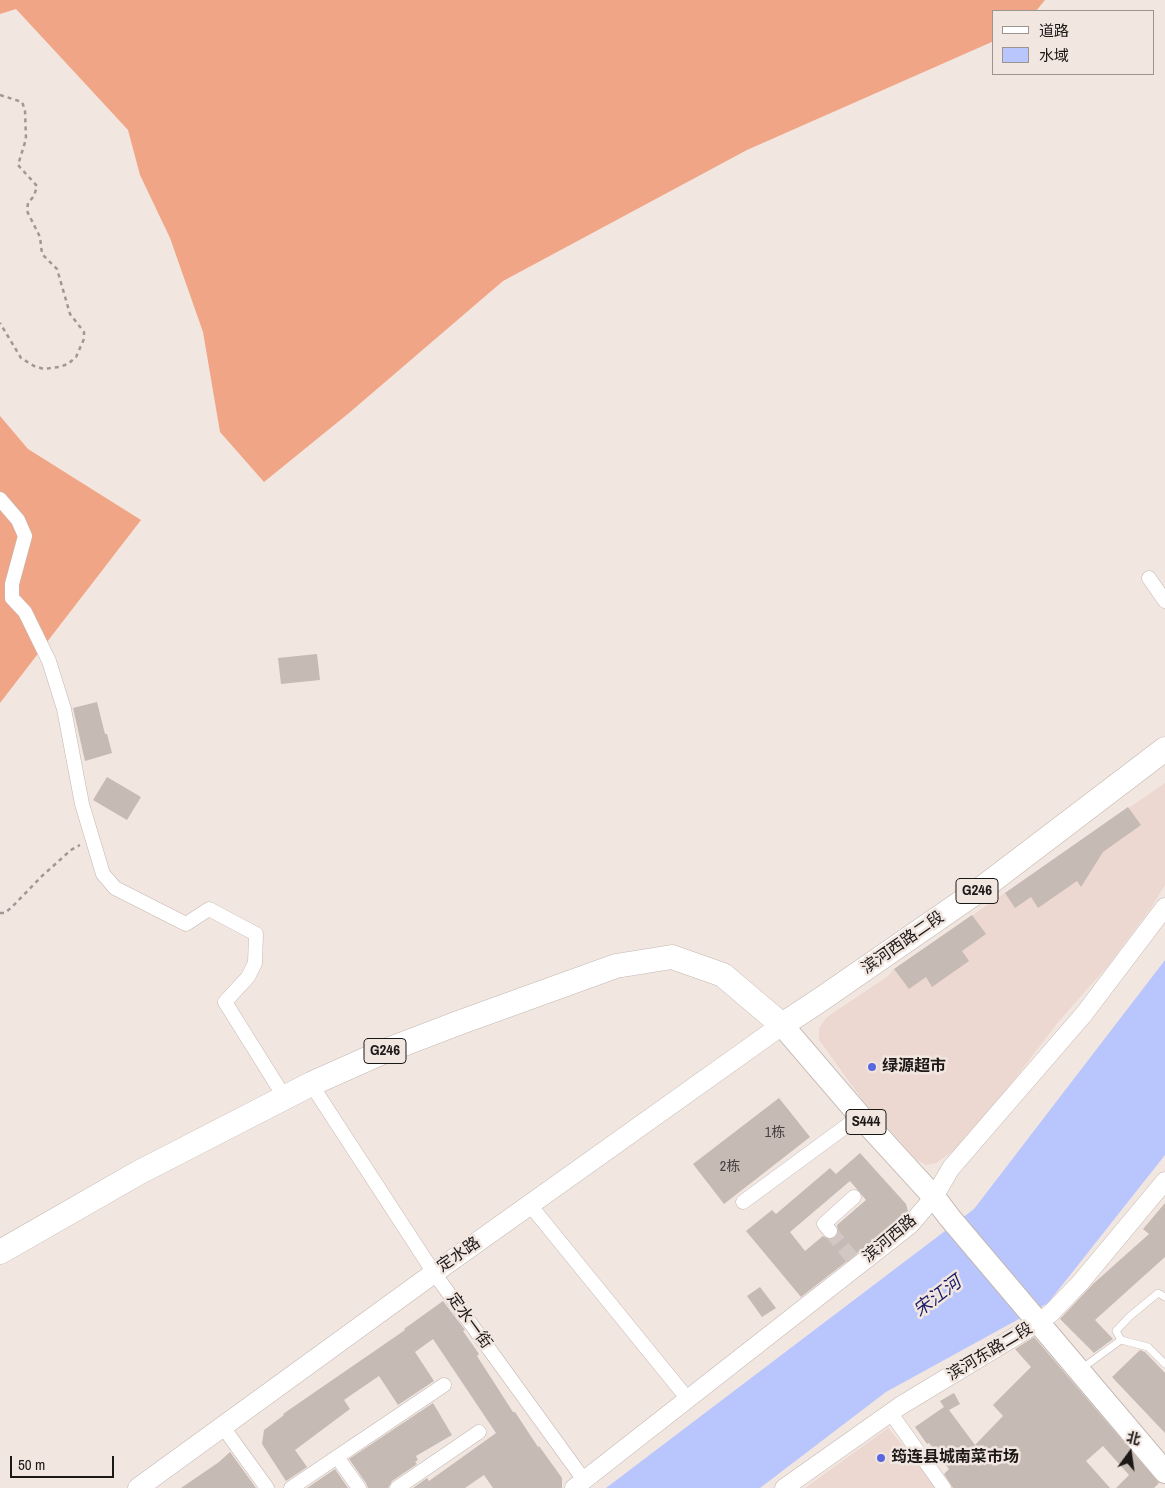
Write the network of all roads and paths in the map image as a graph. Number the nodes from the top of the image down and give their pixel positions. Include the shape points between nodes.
1 (0, 95) edge
2 (0, 322) edge
3 (0, 499) edge
4 (1149, 578) dead end
5 (1165, 601) edge
6 (1165, 750) edge
7 (93, 838) junction
8 (1165, 906) edge
9 (0, 913) edge
10 (782, 1024) junction
11 (310, 1084) junction
12 (285, 1098) junction
13 (860, 1116) junction
14 (1162, 1191) edge
15 (934, 1197) junction
16 (854, 1198) dead end
17 (744, 1202) dead end
18 (530, 1205) junction
19 (830, 1231) dead end
20 (0, 1252) edge
21 (434, 1273) junction
22 (1165, 1297) edge
23 (1039, 1322) junction
24 (1121, 1340) junction
25 (1165, 1364) edge
26 (1079, 1371) junction
27 (444, 1385) dead end
28 (687, 1398) junction
29 (890, 1412) junction
30 (223, 1427) junction
31 (479, 1432) dead end
32 (337, 1457) junction
33 (1165, 1472) edge
34 (579, 1484) edge
35 (138, 1488) edge
36 (267, 1488) edge
37 (291, 1488) edge
38 (359, 1488) edge
39 (397, 1488) edge
40 (784, 1488) edge
41 (944, 1488) edge

1 - 2 path via 22,102 25,110 26,139 18,165 37,186 27,211 40,237 42,254 57,270 70,314 84,332 84,339 76,357 68,364 44,369 21,358
3 - 7 street via 18,520 25,536 12,584 12,598 25,612 50,660 64,709 82,804
4 - 5 street
6 - 10 highway, 滨河西路二段 / G246 via 985,886
7 - 9 path via 71,850 13,906
7 - 12 street via 103,874 115,888 186,924 209,909 256,934 255,963 248,977 225,1002
8 - 15 street, 滨河西路 via 1084,1014 950,1168
10 - 11 highway, G246 via 723,975 672,957 616,966 385,1051
10 - 13 main road, S444
10 - 18 main road, 定水路
11 - 12 highway, G246
11 - 21 street, 定水一街
12 - 20 highway, G246 via 138,1173
13 - 15 main road, S444
13 - 17 street
14 - 23 street, 滨河东路二段 via 1080,1283
15 - 23 main road, S444
15 - 28 street, 滨河西路 via 910,1225 855,1262
16 - 19 street via 824,1224
18 - 21 main road, 定水路
18 - 28 street
21 - 30 main road, 定水路
21 - 34 street, 定水一街
22 - 24 lane via 1158,1293 1129,1317 1116,1331
23 - 26 main road, S444
23 - 29 street, 滨河东路二段
24 - 25 lane via 1148,1347
24 - 26 lane
26 - 33 main road, S444
27 - 32 street
28 - 34 street, 滨河西路
29 - 40 street, 滨河东路二段
29 - 41 street
30 - 35 main road, 定水路
30 - 36 street
31 - 39 street
32 - 37 street
32 - 38 street

